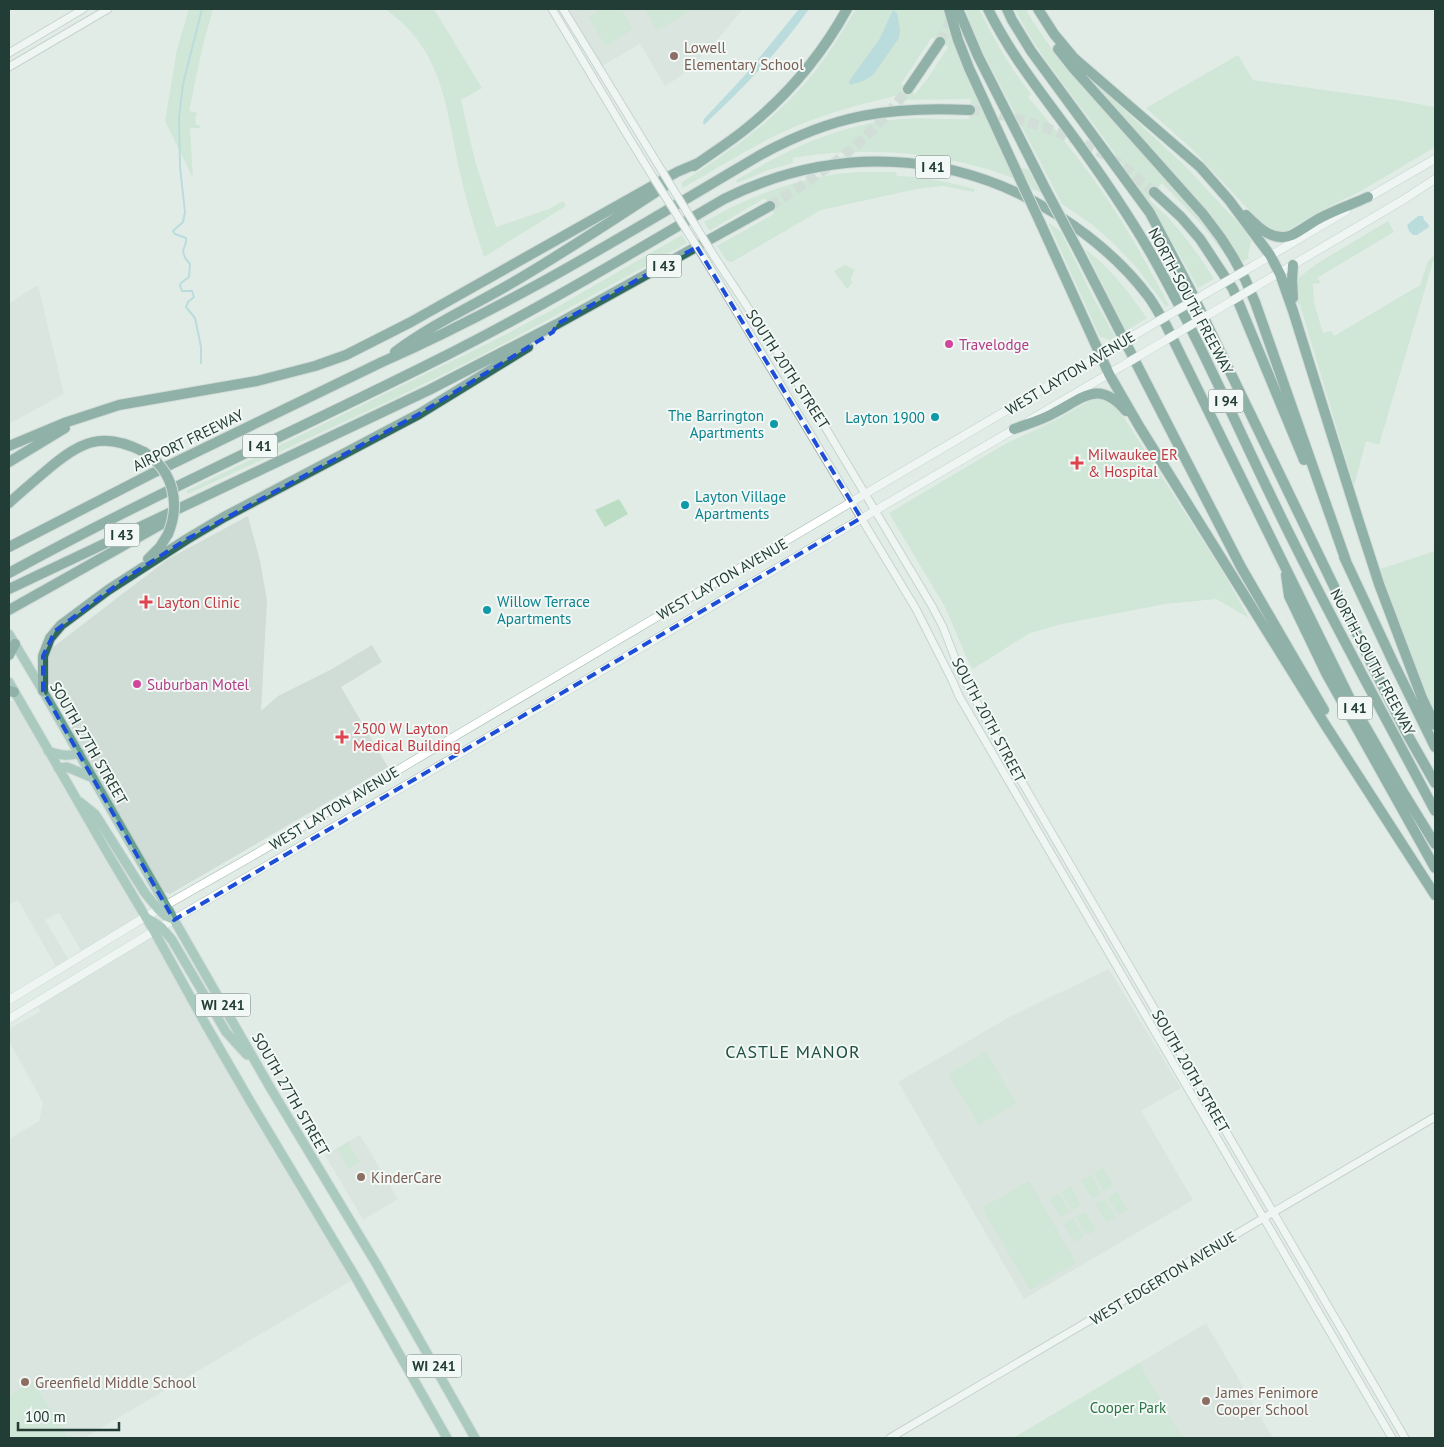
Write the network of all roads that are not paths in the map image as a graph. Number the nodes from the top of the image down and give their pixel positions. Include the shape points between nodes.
1 (83, 9) edge
2 (108, 9) edge
3 (552, 9) edge
4 (563, 9) edge
5 (847, 9) edge
6 (949, 9) edge
7 (958, 9) edge
8 (988, 9) edge
9 (1007, 9) edge
10 (1034, 9) edge
11 (1038, 9) edge
12 (940, 42) tunnel mouth
13 (9, 53) edge
14 (9, 68) edge
15 (908, 89) tunnel mouth
16 (970, 110) tunnel mouth
17 (1435, 159) edge
18 (698, 163) junction
19 (1435, 179) edge
20 (1154, 192) tunnel mouth
21 (1368, 197) junction
22 (1229, 200) junction
23 (770, 206) tunnel mouth
24 (1270, 255) junction
25 (1294, 265) junction
26 (1280, 274) junction
27 (742, 299) junction
28 (732, 305) junction
29 (1293, 311) junction
30 (557, 324) junction
31 (1101, 355) junction
32 (382, 362) junction
33 (1109, 374) junction
34 (99, 410) junction
35 (1139, 426) junction
36 (1014, 429) junction
37 (9, 446) edge
38 (9, 462) edge
39 (236, 482) junction
40 (866, 494) junction
41 (852, 502) junction
42 (9, 503) edge
43 (875, 510) junction
44 (861, 518) junction
45 (9, 548) edge
46 (1346, 561) junction
47 (1284, 566) junction
48 (9, 573) edge
49 (126, 578) junction
50 (9, 589) edge
51 (9, 610) edge
52 (9, 634) edge
53 (15, 644) junction
54 (9, 655) edge
55 (9, 682) edge
56 (43, 691) junction
57 (11, 692) edge
58 (1435, 725) edge
59 (1435, 747) edge
60 (48, 751) junction
61 (79, 753) junction
62 (58, 768) junction
63 (93, 778) junction
64 (1435, 783) edge
65 (76, 798) junction
66 (1435, 811) edge
67 (1388, 821) junction
68 (1435, 844) edge
69 (1435, 868) edge
70 (1435, 895) edge
71 (162, 907) junction
72 (145, 917) junction
73 (174, 920) junction
74 (158, 929) junction
75 (9, 1000) edge
76 (9, 1019) edge
77 (258, 1066) junction
78 (1435, 1117) edge
79 (1274, 1212) junction
80 (1264, 1218) junction
81 (447, 1438) edge
82 (475, 1438) edge
83 (890, 1438) edge
84 (1392, 1438) edge
85 (1405, 1438) edge

1 - 13 street
2 - 14 street
3 - 28 street, SOUTH 20TH STREET, bridge
4 - 27 street, SOUTH 20TH STREET, bridge
5 - 18 highway via 792,87 748,128
6 - 31 highway, bridge via 969,68
7 - 67 highway, bridge via 978,56 1241,567
8 - 66 highway, NORTH-SOUTH FREEWAY / I 94 via 1014,56 1129,216 1169,285 1296,548
9 - 64 highway, NORTH-SOUTH FREEWAY / I 94 via 1031,51 1150,213 1372,665
10 - 46 highway via 1073,68 1204,214 1245,279
11 - 22 highway via 1074,58 1200,167
12 - 15 highway
16 - 32 highway, I 41 via 922,108 877,113 792,138 550,278
17 - 21 main road, WEST LAYTON AVENUE
18 - 32 highway via 557,256 412,339
18 - 34 highway via 346,355 257,382
19 - 25 main road, WEST LAYTON AVENUE
20 - 46 highway via 1200,239 1233,289
21 - 22 highway via 1323,216 1291,236 1265,233
21 - 24 main road, WEST LAYTON AVENUE
22 - 24 highway
23 - 30 highway, I 43
24 - 26 highway
24 - 31 main road, WEST LAYTON AVENUE, bridge
25 - 26 main road, WEST LAYTON AVENUE
25 - 29 highway
26 - 29 highway
26 - 33 main road, WEST LAYTON AVENUE, bridge
27 - 28 street
27 - 40 street, SOUTH 20TH STREET
28 - 41 street, SOUTH 20TH STREET
29 - 58 highway via 1376,576
30 - 39 highway, I 43 via 429,390
30 - 49 highway via 553,332 430,408 224,517
31 - 33 highway
31 - 40 main road, WEST LAYTON AVENUE
32 - 45 highway, AIRPORT FREEWAY / I 41 via 151,474
33 - 35 highway
33 - 36 main road, WEST LAYTON AVENUE
34 - 37 highway
34 - 38 highway
35 - 36 highway via 1118,402 1109,396 1096,394 1084,396 1053,414
35 - 67 highway
36 - 43 main road, WEST LAYTON AVENUE
39 - 50 highway, I 43
39 - 51 highway via 216,498 151,529
40 - 41 main road, WEST LAYTON AVENUE
40 - 43 street, SOUTH 20TH STREET
41 - 44 street, SOUTH 20TH STREET
41 - 71 main road, WEST LAYTON AVENUE
42 - 49 highway, bridge via 64,455 83,445 111,441 144,452 162,467 171,487 174,516 164,542
43 - 44 main road, WEST LAYTON AVENUE
43 - 79 street, SOUTH 20TH STREET via 939,619 960,671 991,729
44 - 73 main road, WEST LAYTON AVENUE
44 - 80 street, SOUTH 20TH STREET via 924,623 959,696
46 - 59 highway
47 - 48 highway, I 41 via 1166,326 1148,297 1114,258 1074,225 1038,202 1006,187 978,176 882,161 814,168 782,176 724,199 445,356 153,497
47 - 68 highway, I 41 via 1354,705
47 - 69 highway via 1288,596 1326,673
49 - 56 highway via 61,625 50,638 43,656
52 - 53 main road, SOUTH 27TH STREET
53 - 54 highway
53 - 56 main road, SOUTH 27TH STREET
55 - 57 main road
56 - 61 main road, SOUTH 27TH STREET
57 - 60 main road
60 - 61 main road via 62,756
60 - 62 main road
61 - 63 main road, SOUTH 27TH STREET
62 - 63 main road via 67,767
62 - 65 main road
63 - 71 main road, SOUTH 27TH STREET
65 - 71 main road via 95,814 145,893
65 - 72 main road
67 - 70 highway
71 - 72 main road, WEST LAYTON AVENUE
71 - 73 main road via 166,916
72 - 74 main road
72 - 75 main road, WEST LAYTON AVENUE
73 - 74 main road, WEST LAYTON AVENUE
73 - 77 main road, SOUTH 27TH STREET / WI 241
74 - 76 main road, WEST LAYTON AVENUE
74 - 77 main road via 172,940 226,1032
74 - 81 main road, WI 241 via 206,1025
77 - 82 main road, SOUTH 27TH STREET / WI 241 via 377,1265
78 - 79 street, WEST EDGERTON AVENUE
79 - 80 street, WEST EDGERTON AVENUE
79 - 85 street, SOUTH 20TH STREET
80 - 83 street, WEST EDGERTON AVENUE
80 - 84 street, SOUTH 20TH STREET

